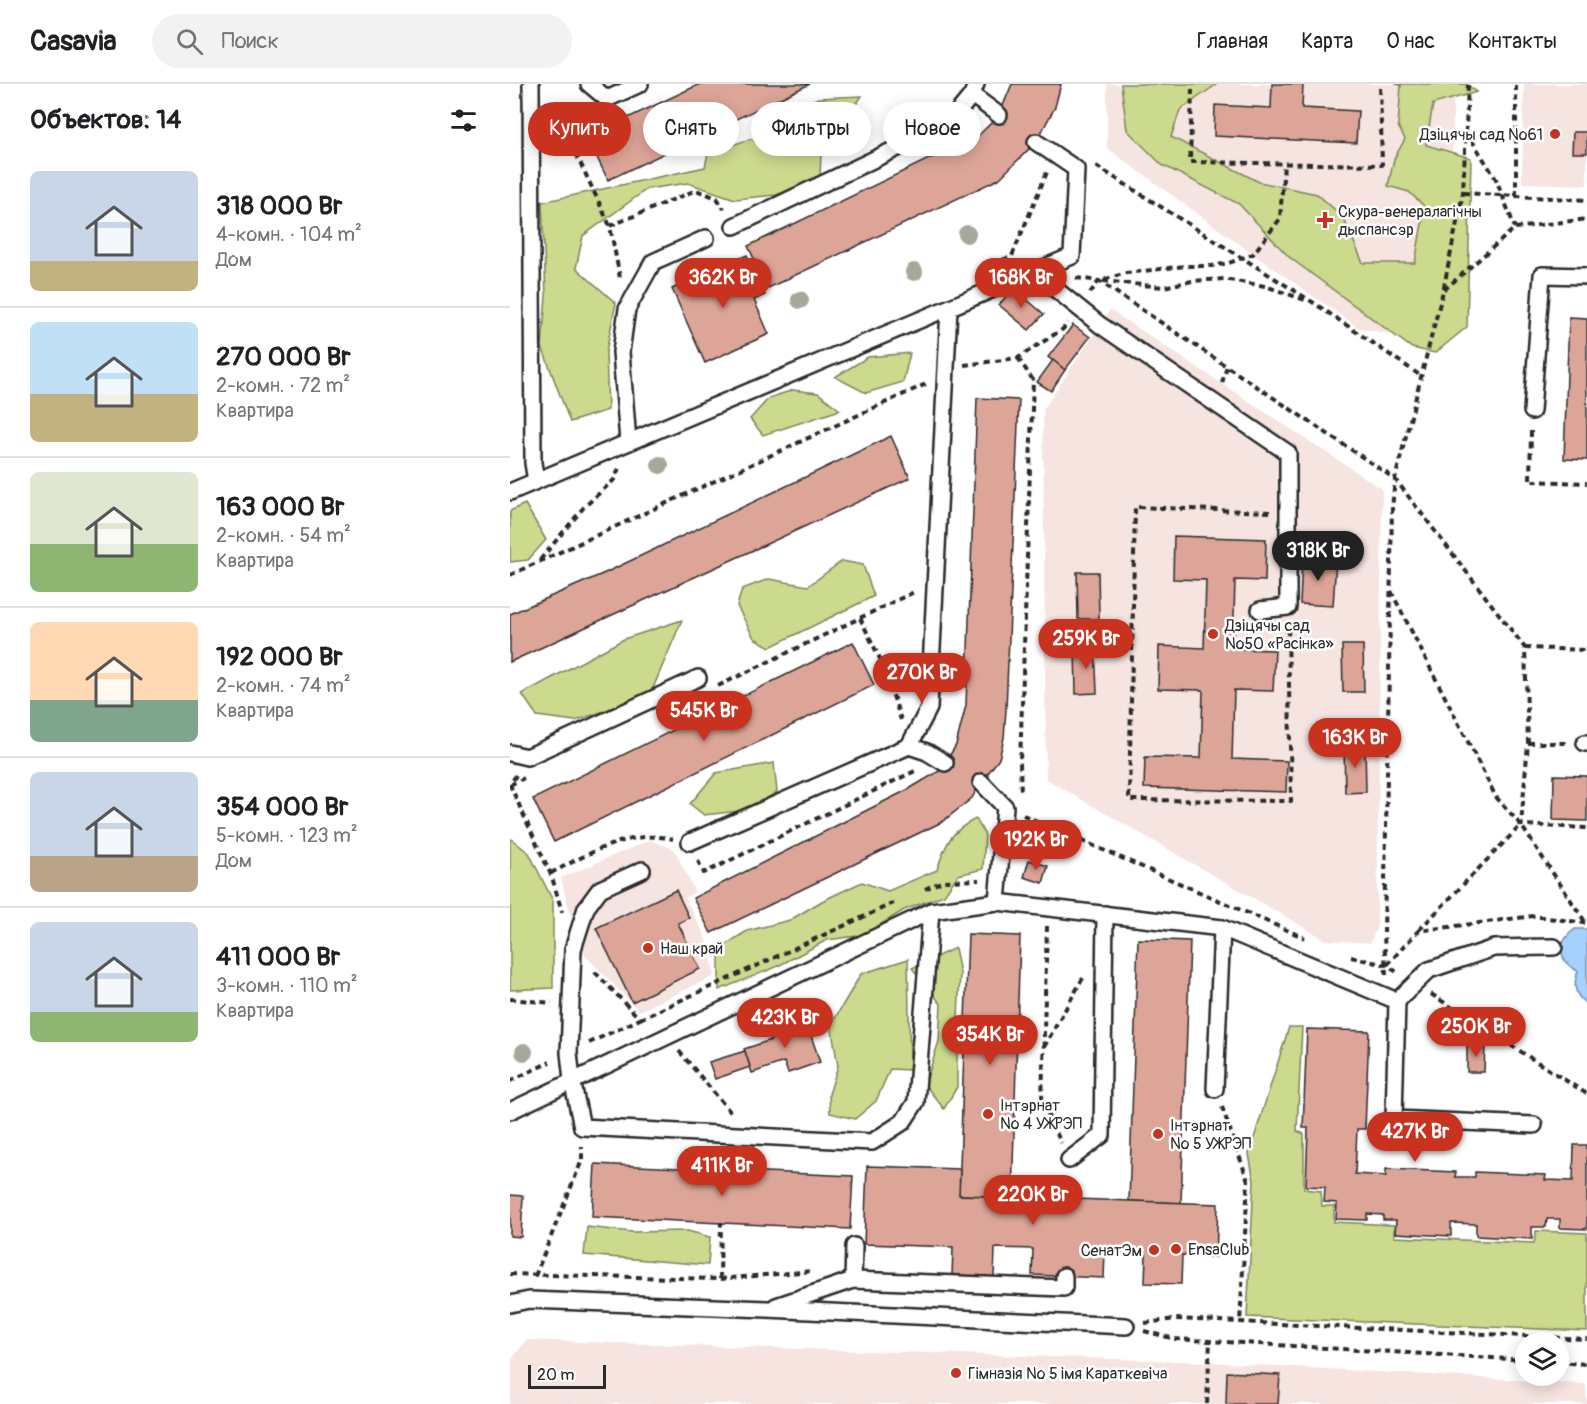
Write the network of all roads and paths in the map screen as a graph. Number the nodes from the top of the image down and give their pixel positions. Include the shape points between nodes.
1 (531, 84) edge
2 (589, 84) edge
3 (640, 84) edge
4 (1380, 84) edge
5 (1468, 84) edge
6 (1516, 84) edge
7 (974, 89) edge
8 (1192, 89) dead end
9 (607, 99) junction
10 (531, 102) edge
11 (602, 102) edge
12 (999, 115) dead end
13 (1466, 130) junction
14 (1036, 142) dead end
15 (531, 156) edge
16 (577, 156) edge
17 (1054, 156) junction
18 (1284, 164) junction
19 (1076, 169) junction
20 (1463, 193) junction
21 (1503, 195) junction
22 (1516, 196) junction
23 (1587, 200) edge
24 (1587, 219) edge
25 (610, 226) junction
26 (734, 226) joint
27 (1515, 228) junction
28 (706, 238) dead end
29 (1242, 258) junction
30 (1034, 272) junction
31 (1587, 276) edge
32 (1099, 280) junction
33 (1443, 291) junction
34 (1314, 303) junction
35 (949, 308) junction
36 (1079, 308) junction
37 (627, 309) junction
38 (1018, 358) junction
39 (946, 375) junction
40 (1421, 375) junction
41 (1532, 411) joint
42 (628, 442) junction
43 (1395, 479) junction
44 (536, 481) junction
45 (1587, 483) edge
46 (510, 492) edge
47 (1288, 513) junction
48 (539, 562) junction
49 (510, 575) edge
50 (936, 581) junction
51 (1390, 589) junction
52 (1288, 607) junction
53 (1260, 610) dead end
54 (860, 618) junction
55 (1525, 648) junction
56 (1587, 650) edge
57 (698, 678) dead end
58 (712, 688) dead end
59 (1528, 743) junction
60 (1586, 743) edge
61 (909, 746) junction
62 (927, 752) junction
63 (510, 753) edge
64 (527, 757) junction
65 (945, 763) dead end
66 (531, 775) dead end
67 (981, 782) dead end
68 (510, 785) edge
69 (1021, 794) dead end
70 (1022, 804) dead end
71 (1022, 815) dead end
72 (1521, 825) junction
73 (1587, 828) edge
74 (690, 842) junction
75 (642, 870) dead end
76 (551, 873) junction
77 (997, 902) junction
78 (1048, 908) junction
79 (931, 911) junction
80 (1105, 914) junction
81 (1587, 923) edge
82 (1222, 928) junction
83 (1418, 931) junction
84 (1104, 941) junction
85 (1554, 947) dead end
86 (573, 949) junction
87 (1386, 965) junction
88 (1390, 998) junction
89 (510, 999) edge
90 (571, 1005) junction
91 (667, 1036) junction
92 (1044, 1048) junction
93 (572, 1080) junction
94 (1215, 1089) joint
95 (510, 1111) edge
96 (1534, 1125) dead end
97 (582, 1127) junction
98 (750, 1136) junction
99 (1069, 1160) joint
100 (1068, 1185) dead end
101 (1067, 1199) dead end
102 (721, 1222) dead end
103 (854, 1246) dead end
104 (853, 1273) junction
105 (510, 1274) edge
106 (536, 1275) junction
107 (1064, 1276) dead end
108 (720, 1279) junction
109 (529, 1300) junction
110 (510, 1304) edge
111 (767, 1309) junction
112 (1240, 1322) junction
113 (1126, 1326) junction
114 (1587, 1338) edge
115 (1210, 1341) junction
116 (1515, 1359) edge
117 (1569, 1363) edge
118 (1587, 1364) edge
119 (1207, 1404) edge

1 - 10 lane
2 - 9 lane
3 - 9 lane
4 - 18 path via 1383,165
5 - 13 path
6 - 22 path
7 - 12 lane
7 - 26 lane via 948,124
8 - 18 path via 1190,162
9 - 11 path
13 - 20 path
13 - 21 path
14 - 17 lane
15 - 44 lane
16 - 25 path
17 - 19 lane
17 - 30 path via 1012,256
18 - 29 path via 1280,219 1252,254
19 - 29 path via 1086,160
19 - 30 lane via 1072,256
20 - 21 path
20 - 33 path
21 - 22 path
21 - 27 path
22 - 23 path
24 - 27 path
25 - 26 path via 696,190 717,198
25 - 37 path
27 - 33 path
28 - 37 lane via 653,262
29 - 32 path via 1212,266 1141,270
29 - 34 path
30 - 32 path
30 - 35 lane
30 - 36 lane
31 - 41 lane via 1542,275
32 - 34 path via 1163,287 1224,279 1265,286
32 - 36 path
32 - 43 path
33 - 40 path
34 - 40 path
35 - 39 lane
35 - 42 lane
36 - 38 path via 1063,329
36 - 47 lane via 1288,453
37 - 42 lane via 621,352
38 - 39 path via 963,365
38 - 69 path via 1033,380
39 - 48 path
39 - 50 lane
40 - 43 path
41 - 45 path via 1530,481
42 - 44 lane
42 - 48 path via 614,480 584,507
43 - 51 path
43 - 55 path
44 - 46 lane
47 - 52 lane
47 - 52 path via 1135,507 1129,800 1292,801
48 - 49 path
50 - 54 path
50 - 61 lane via 929,708
51 - 72 path via 1496,797
51 - 87 path
52 - 53 lane
54 - 58 path
54 - 61 path via 883,665
55 - 56 path
55 - 59 path
57 - 64 lane
59 - 60 path
59 - 72 path
61 - 62 lane
61 - 74 lane
62 - 65 lane
62 - 74 path via 918,769 704,873
63 - 64 lane
64 - 68 path
66 - 68 path
67 - 77 lane via 1005,807
68 - 76 path
70 - 71 path
72 - 73 path
72 - 81 path
72 - 83 path
74 - 76 path via 657,835 633,838
75 - 86 lane via 600,889 586,908
76 - 86 path
77 - 78 lane
77 - 79 lane
78 - 80 lane
78 - 92 path
79 - 91 lane
79 - 98 lane via 916,1102 903,1122 872,1142
80 - 82 lane
80 - 84 lane
81 - 83 path via 1533,916
82 - 88 lane
82 - 94 lane
83 - 87 path
84 - 92 path
84 - 99 lane via 1102,1135
85 - 88 lane via 1494,948 1429,970
86 - 90 lane
87 - 88 path
88 - 96 lane via 1394,1119
89 - 90 path
90 - 93 lane
91 - 93 lane
91 - 98 path
92 - 99 path via 1042,1101
93 - 95 lane
93 - 97 lane
94 - 112 path via 1248,1181
97 - 98 lane
97 - 106 path via 582,1160
100 - 101 path
102 - 108 path
103 - 104 lane
104 - 107 lane via 1064,1288
104 - 108 path
104 - 111 lane
105 - 106 path
106 - 108 path
106 - 109 path
109 - 110 lane
109 - 111 lane
111 - 113 lane
112 - 113 path via 1176,1319
112 - 114 path
113 - 115 path via 1175,1339
115 - 116 path
115 - 119 path
117 - 118 path

